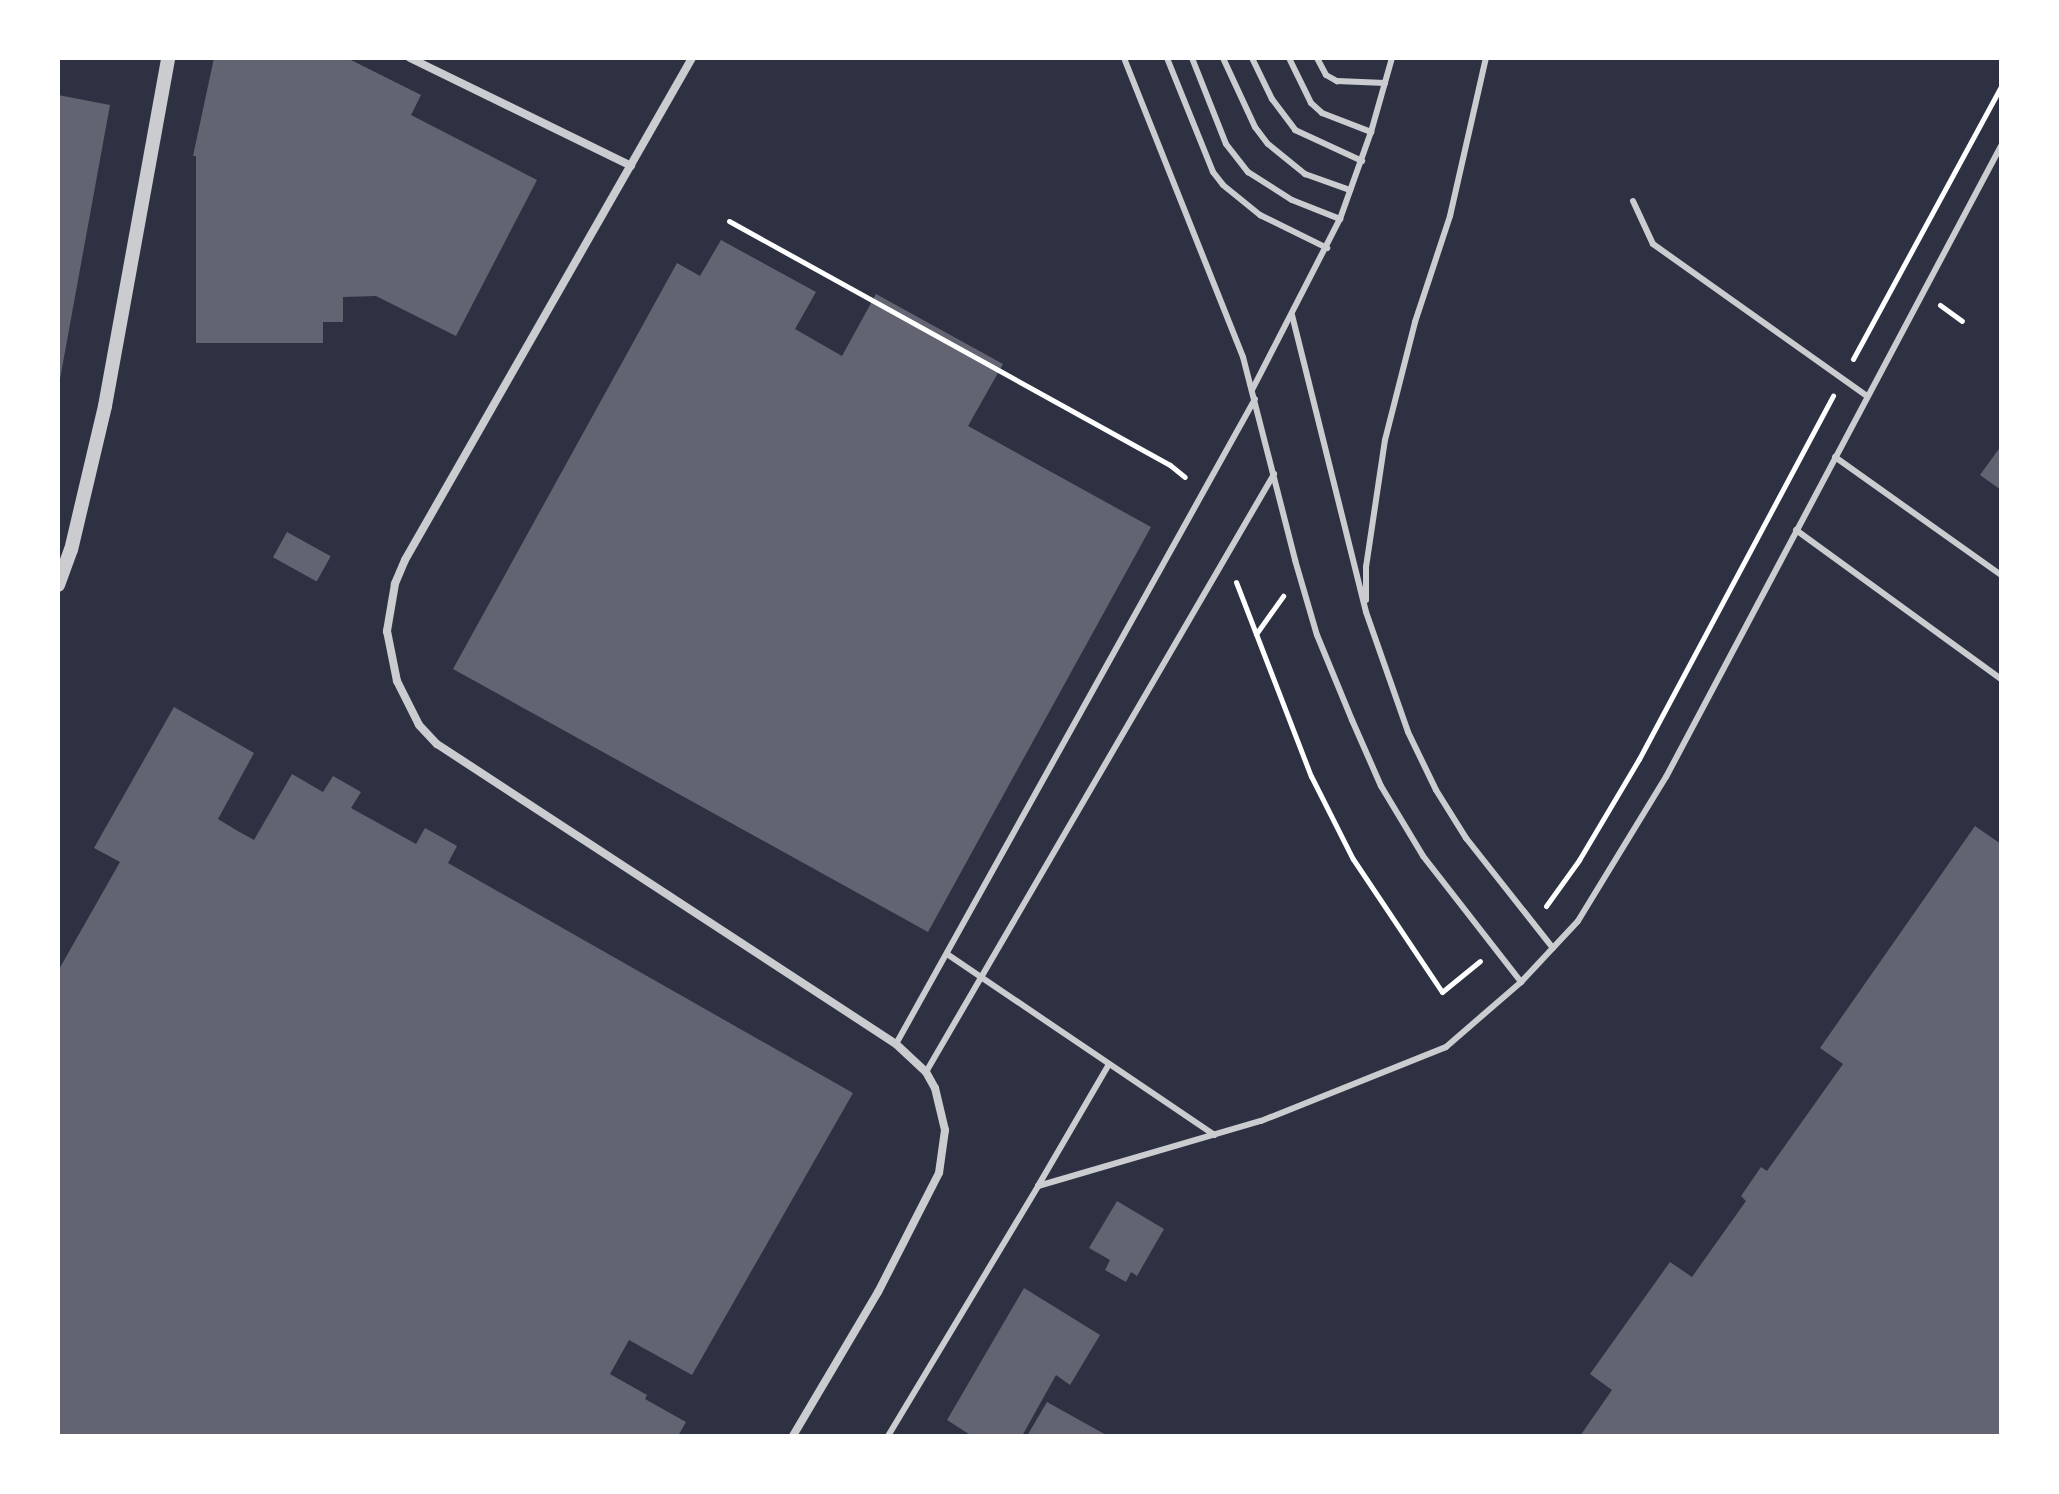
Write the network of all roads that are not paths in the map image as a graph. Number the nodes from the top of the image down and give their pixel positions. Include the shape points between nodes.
1 (168, 58) edge
2 (410, 58) edge
3 (692, 58) edge
4 (1124, 58) edge
5 (1167, 58) edge
6 (1192, 58) edge
7 (1223, 58) edge
8 (1252, 58) edge
9 (1289, 58) edge
10 (1317, 58) edge
11 (1392, 58) edge
12 (1486, 58) edge
13 (1385, 83) junction
14 (1371, 132) junction
15 (2001, 146) edge
16 (1362, 161) junction
17 (631, 166) junction
18 (1350, 190) junction
19 (1633, 201) dead end
20 (1340, 219) junction
21 (1327, 248) junction
22 (1292, 315) junction
23 (1252, 390) junction
24 (1867, 396) junction
25 (1255, 399) junction
26 (1835, 457) junction
27 (1274, 474) junction
28 (1796, 530) junction
29 (2001, 575) edge
30 (58, 585) edge
31 (1366, 612) junction
32 (2001, 679) edge
33 (1553, 948) junction
34 (947, 954) junction
35 (981, 978) junction
36 (1521, 982) junction
37 (896, 1044) junction
38 (1109, 1064) junction
39 (926, 1072) junction
40 (1214, 1135) junction
41 (1038, 1186) junction
42 (793, 1436) edge
43 (888, 1436) edge

1 - 30 street via 105,406
2 - 17 street
3 - 17 street
4 - 23 lane
5 - 21 lane via 1223,185 1260,215
6 - 20 lane via 1226,144 1248,172 1292,200
7 - 18 lane via 1268,144 1305,174
8 - 16 lane via 1295,130
9 - 14 lane via 1311,103 1322,113
10 - 13 lane via 1326,75 1337,81
11 - 13 lane
12 - 31 lane via 1450,216 1415,322 1385,440 1366,567
13 - 14 lane
14 - 16 lane
15 - 24 lane
16 - 18 lane
17 - 37 street via 405,560 387,631 397,681 419,725 437,744
18 - 20 lane
19 - 24 lane via 1653,244
20 - 21 lane
21 - 22 lane
22 - 23 lane
22 - 31 lane
23 - 25 lane
24 - 26 lane
25 - 27 lane
25 - 34 lane
26 - 28 lane
26 - 29 lane
27 - 35 lane
27 - 36 lane via 1317,635 1381,786 1423,856
28 - 32 lane
28 - 33 lane via 1653,800 1578,921
31 - 33 lane via 1408,732 1436,790 1466,838
33 - 36 lane
34 - 35 lane
34 - 37 lane
35 - 38 lane
35 - 39 lane
36 - 40 lane via 1446,1047
37 - 39 street
38 - 40 lane
38 - 41 lane
39 - 42 street via 943,1110 939,1173
40 - 41 lane
41 - 43 lane

